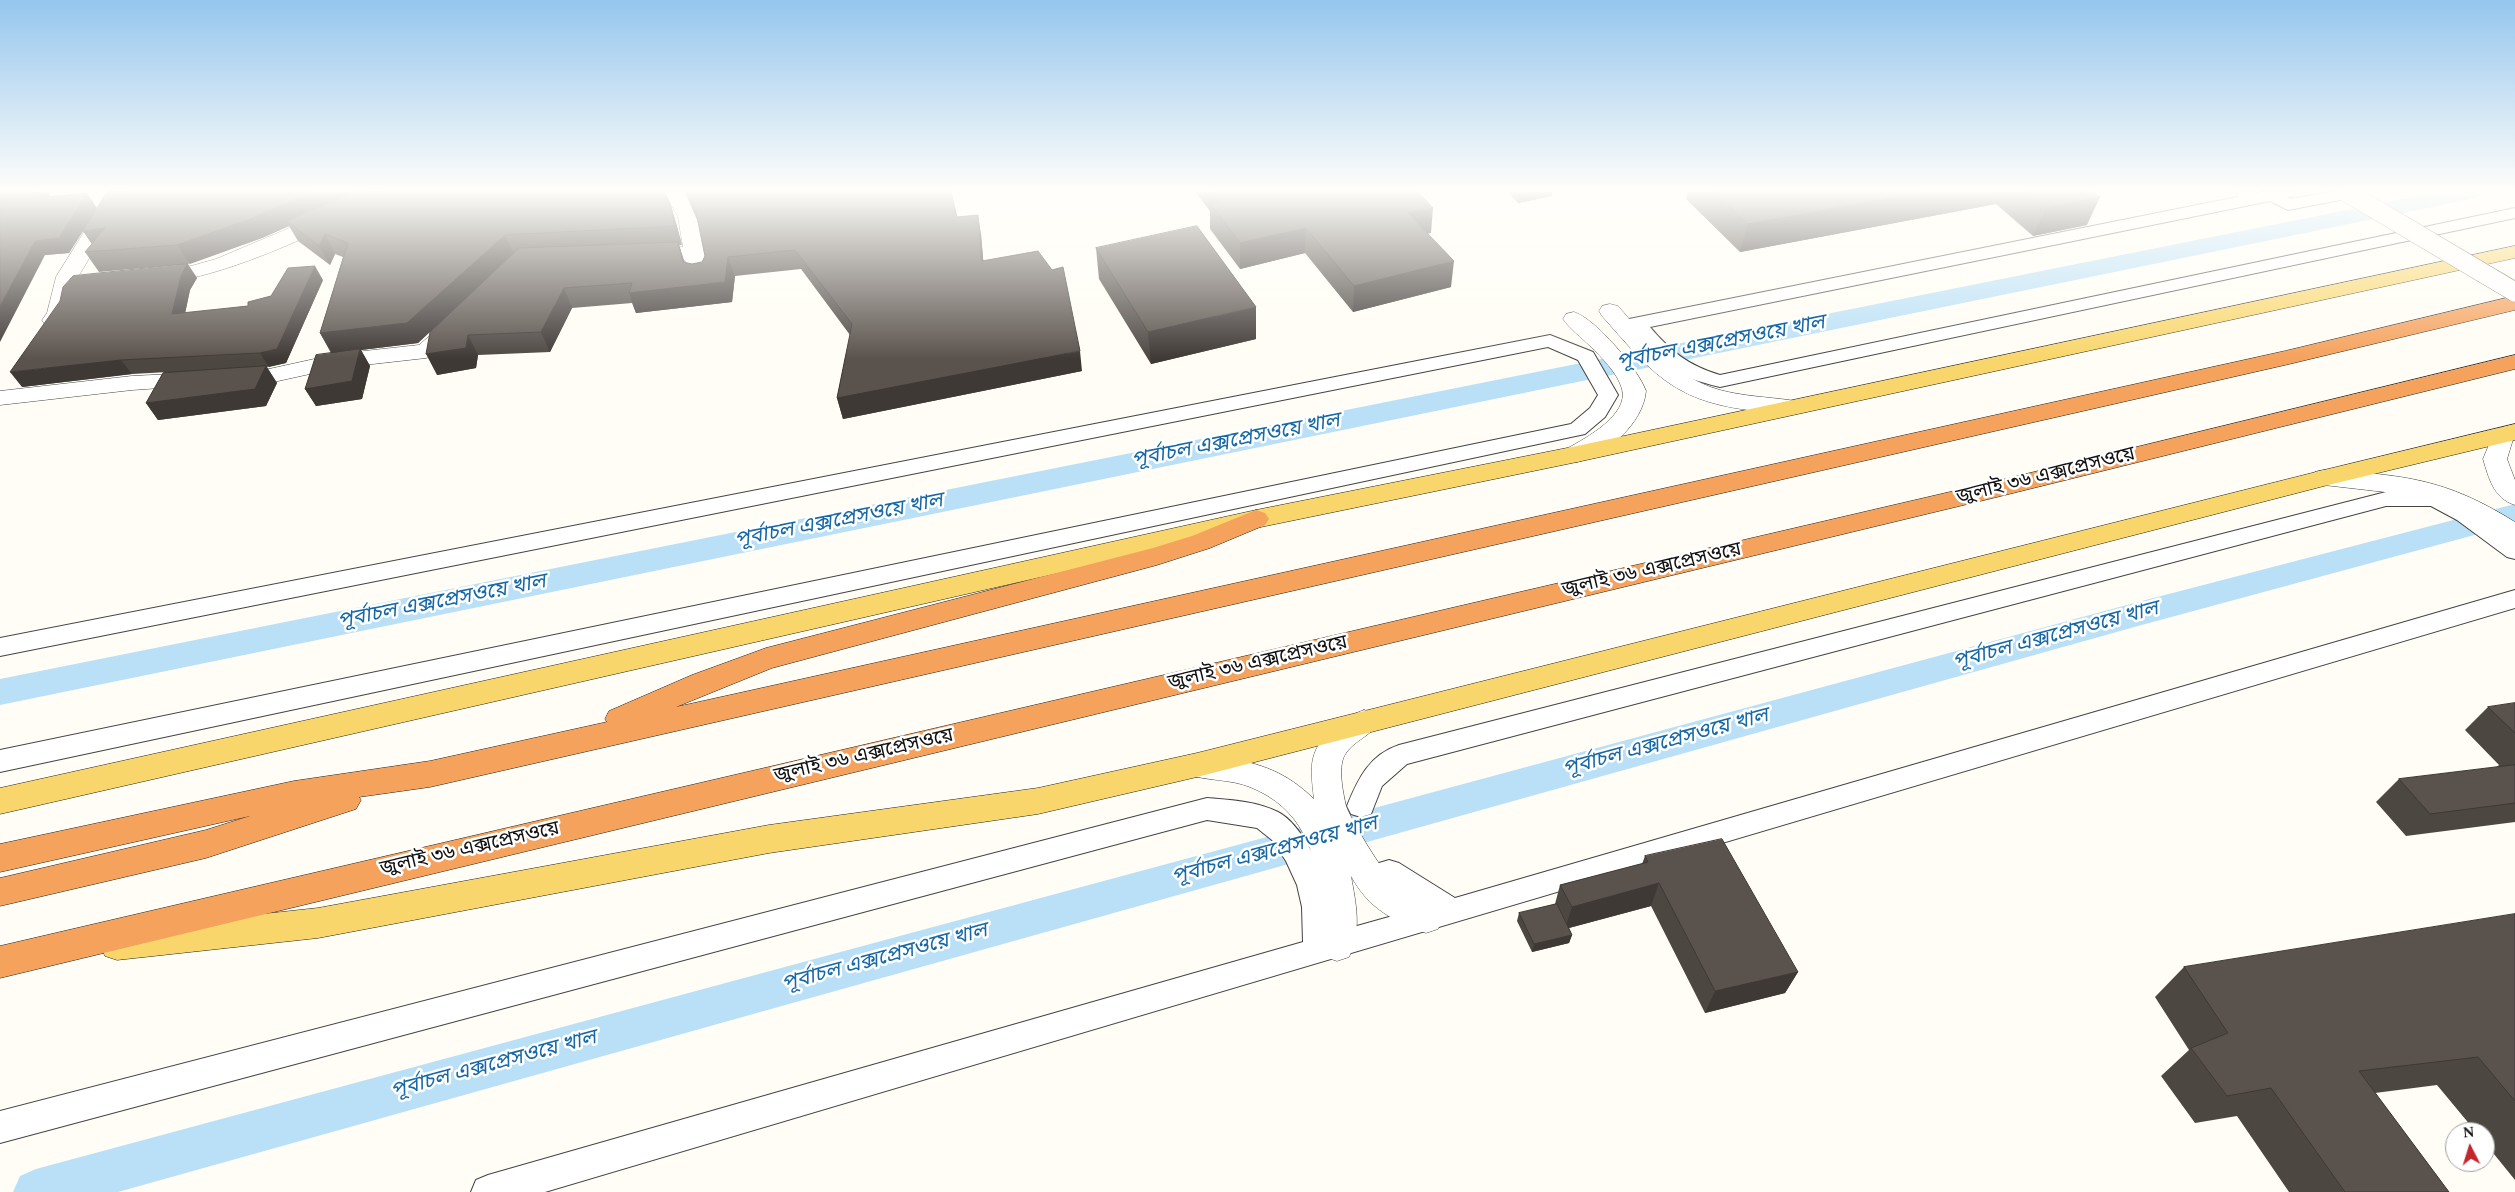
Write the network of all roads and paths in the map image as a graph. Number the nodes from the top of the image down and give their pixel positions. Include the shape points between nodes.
1 (92, 248) edge
2 (259, 248) edge
3 (695, 248) edge
4 (1988, 248) edge
5 (2358, 248) edge
6 (2442, 248) edge
7 (2515, 252) edge
8 (696, 253) junction
9 (619, 256) edge
10 (699, 276) edge
11 (134, 277) edge
12 (2515, 292) edge
13 (2515, 303) edge
14 (468, 313) edge
15 (1574, 319) dead end
16 (1624, 320) joint
17 (42, 336) edge
18 (2515, 362) edge
19 (16, 375) edge
20 (1718, 389) junction
21 (0, 398) edge
22 (1789, 407) junction
23 (2509, 434) edge
24 (1577, 454) junction
25 (2324, 478) junction
26 (2510, 491) edge
27 (1256, 519) junction
28 (2515, 534) edge
29 (2515, 551) edge
30 (2515, 599) edge
31 (0, 647) edge
32 (1364, 722) junction
33 (536, 750) junction
34 (0, 761) edge
35 (1197, 765) junction
36 (430, 774) junction
37 (0, 802) edge
38 (1361, 806) dead end
39 (0, 858) edge
40 (1389, 872) dead end
41 (0, 892) edge
42 (1426, 912) junction
43 (1332, 939) junction
44 (13, 958) edge
45 (0, 1126) edge
46 (488, 1192) edge

1 - 17 street via 58,314
2 - 11 street via 193,272
3 - 8 street
4 - 16 street
5 - 20 street
6 - 12 street, bridge
7 - 22 main road
8 - 9 street
8 - 10 street
13 - 33 highway
14 - 21 street via 426,351 337,361 269,376 132,383
15 - 24 street via 1629,378 1634,392 1628,412 1606,437
16 - 20 street via 1673,377 1688,386
18 - 44 highway, জুলাই ৩৬ এক্সপ্রেসওয়ে via 1997,489
19 - 21 street
20 - 22 street
22 - 24 main road
23 - 25 main road
23 - 26 street via 2495,459
24 - 27 main road
25 - 28 street via 2390,483 2434,491 2461,502
25 - 32 main road
27 - 33 highway via 1157,556 766,659
27 - 37 main road
29 - 38 street via 2466,515 2435,499 2386,498 1399,756 1371,780
30 - 42 street
31 - 34 street via 1550,341 1586,356 1608,395 1598,412 1578,429
32 - 35 main road
32 - 42 street via 1332,747 1326,770 1331,808 1370,878 1382,893
33 - 36 highway
35 - 43 street via 1256,775 1287,793 1313,818 1333,864
35 - 44 main road via 1038,801 769,839 318,923
36 - 39 highway via 294,794
36 - 41 highway via 206,844
40 - 42 street
42 - 43 street
43 - 45 street via 1302,862 1286,837 1269,820 1237,812 1207,810
43 - 46 street

